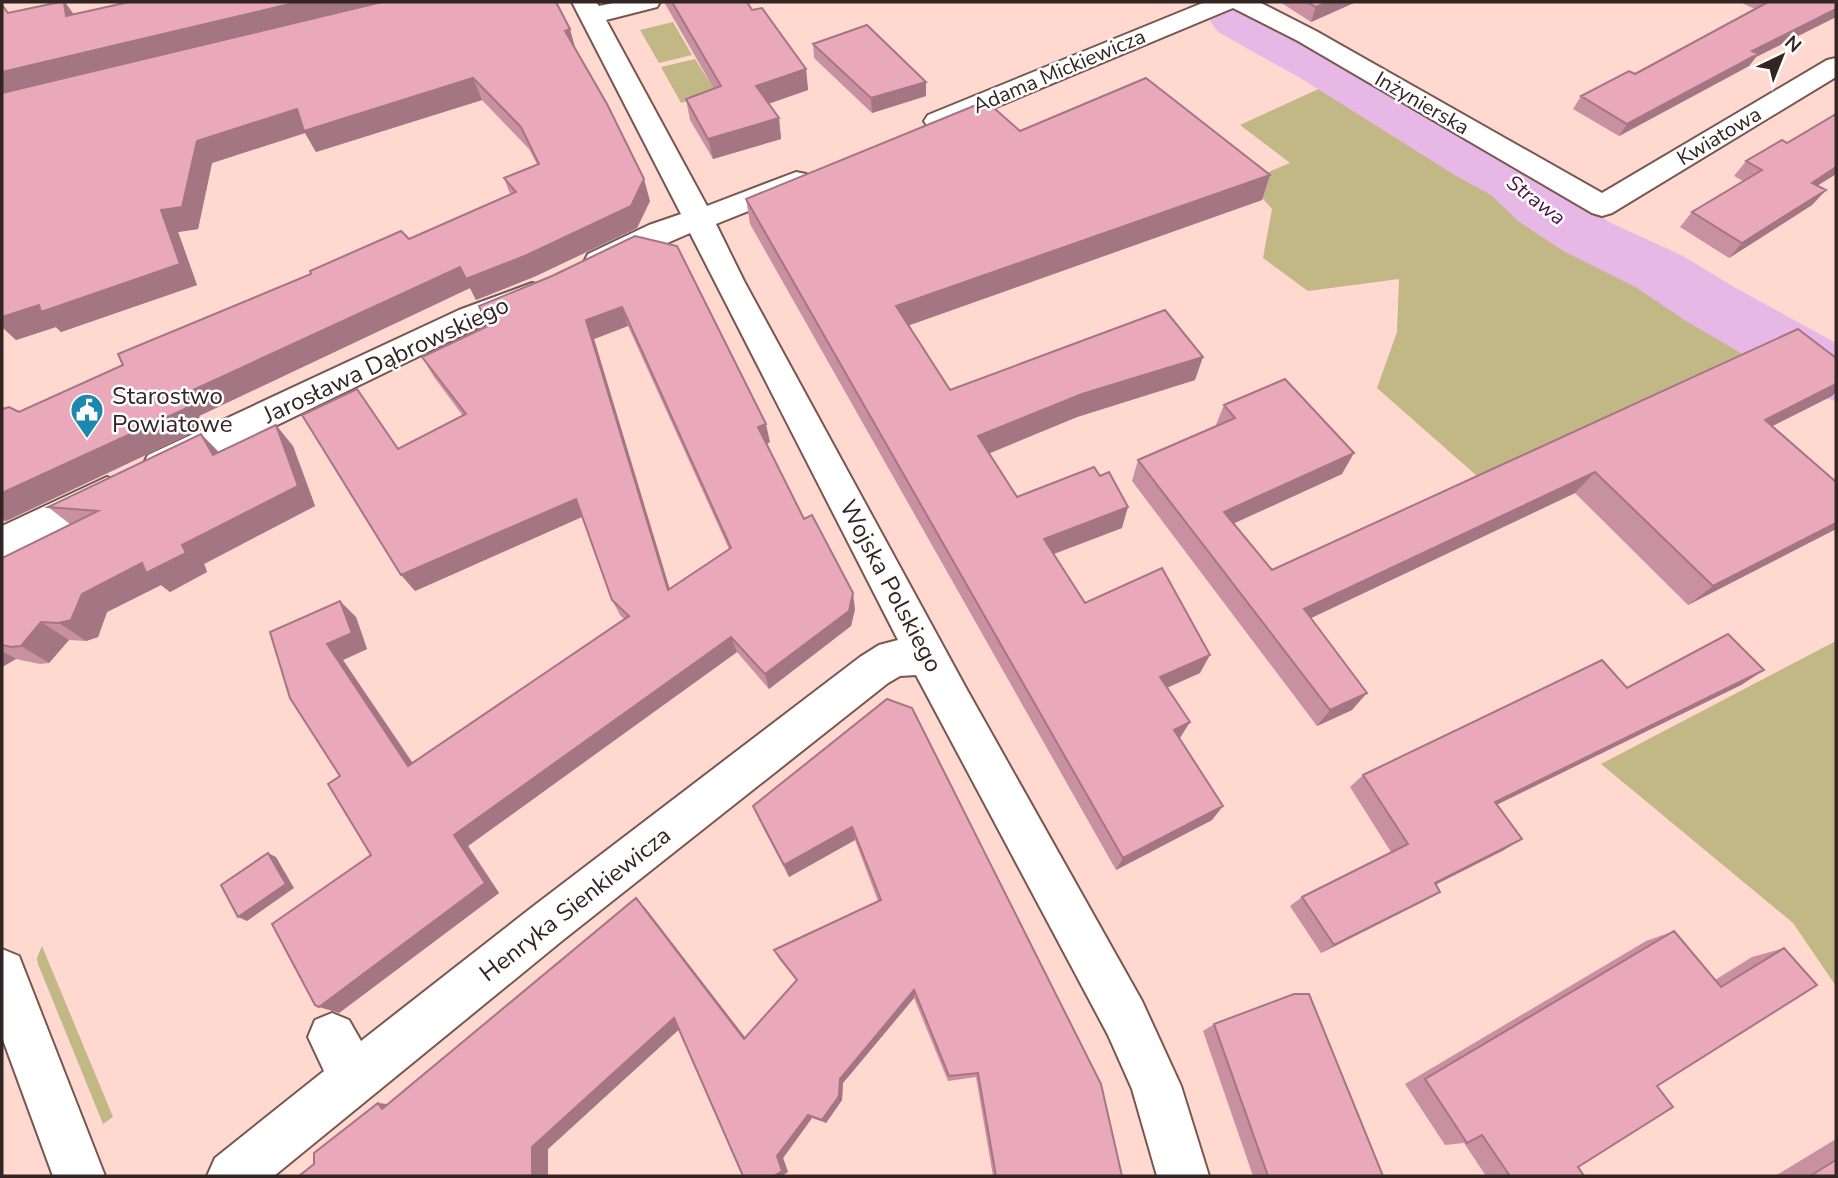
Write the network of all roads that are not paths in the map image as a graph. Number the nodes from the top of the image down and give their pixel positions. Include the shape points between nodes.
1 (648, 2) edge
2 (1222, 5) edge
3 (588, 9) edge
4 (1836, 66) edge
5 (920, 129) edge
6 (821, 171) edge
7 (1602, 206) joint
8 (698, 220) junction
9 (2, 543) edge
10 (928, 656) junction
11 (2, 973) edge
12 (332, 1037) dead end
13 (355, 1079) junction
14 (79, 1176) edge
15 (233, 1176) edge
16 (1183, 1176) edge

1 - 3 street
2 - 5 street, Adama Mickiewicza
2 - 7 street, Inżynierska via 1287,25
3 - 8 street, Wojska Polskiego
4 - 7 street, Kwiatowa
6 - 8 street
8 - 9 street, Jarosława Dąbrowskiego via 660,232 420,341
8 - 10 street, Wojska Polskiego
10 - 13 street, Henryka Sienkiewicza via 893,658 874,670
10 - 16 street, Wojska Polskiego via 1125,1018 1156,1086
11 - 14 street
12 - 13 street
13 - 15 street, Henryka Sienkiewicza

